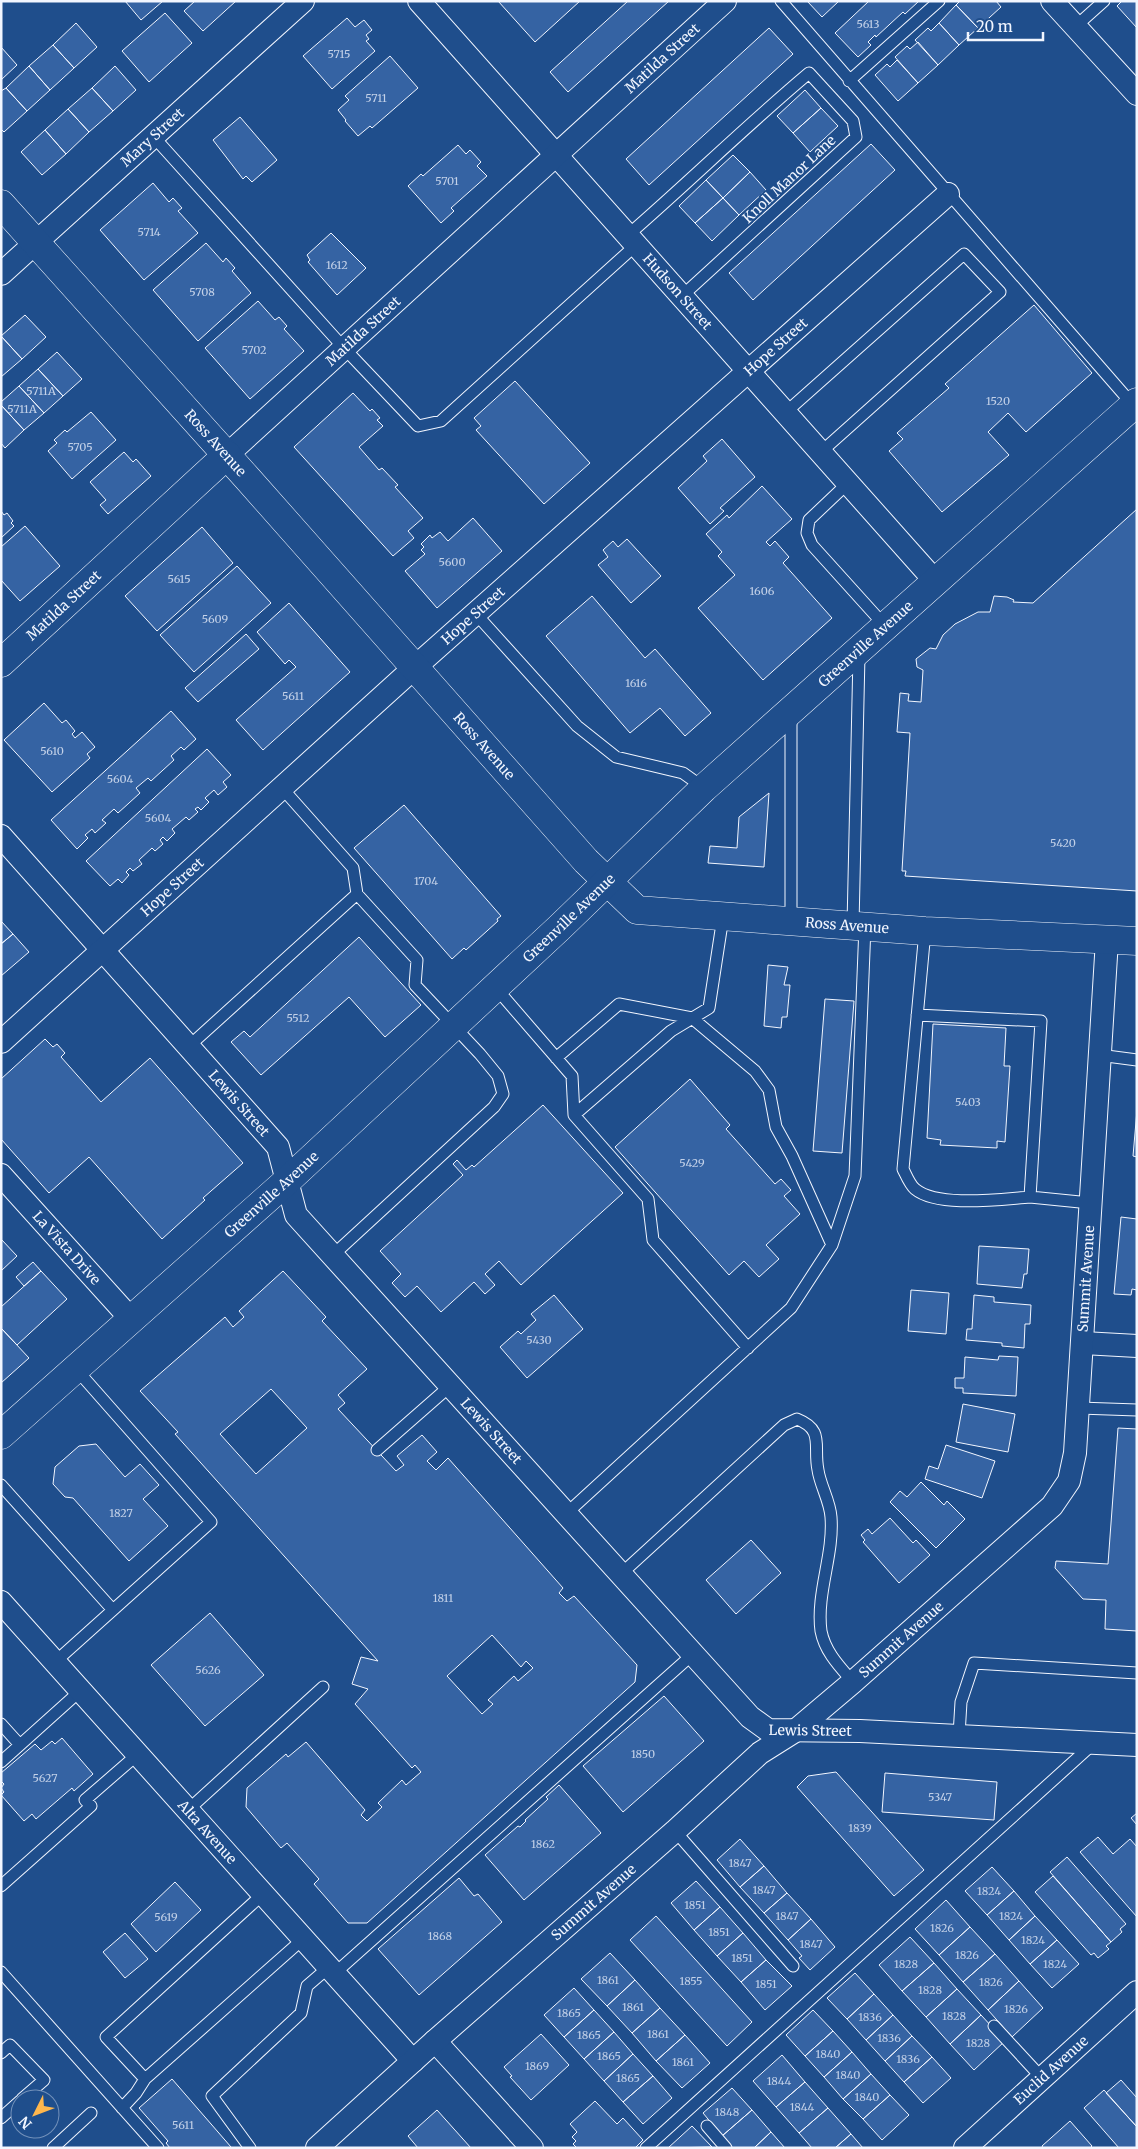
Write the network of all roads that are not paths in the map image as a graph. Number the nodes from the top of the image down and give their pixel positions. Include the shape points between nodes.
1 (303, 1) edge
2 (419, 1) edge
3 (725, 1) edge
4 (781, 1) edge
5 (939, 1) edge
6 (1052, 1) edge
7 (1104, 1) edge
8 (1075, 27) junction
9 (850, 80) junction
10 (1137, 94) edge
11 (154, 136) junction
12 (556, 155) junction
13 (948, 194) junction
14 (1, 204) edge
15 (632, 240) junction
16 (36, 243) junction
17 (1, 274) edge
18 (682, 296) junction
19 (344, 348) junction
20 (748, 371) junction
21 (1135, 403) edge
22 (786, 413) junction
23 (821, 452) junction
24 (227, 455) junction
25 (848, 483) junction
26 (936, 582) junction
27 (476, 614) junction
28 (886, 627) junction
29 (859, 650) junction
30 (1, 663) edge
31 (414, 668) junction
32 (791, 710) junction
33 (282, 788) junction
34 (704, 788) junction
35 (1, 836) edge
36 (607, 882) junction
37 (357, 894) junction
38 (723, 917) junction
39 (791, 922) junction
40 (859, 926) junction
41 (925, 931) junction
42 (1107, 940) junction
43 (1137, 941) edge
44 (103, 950) junction
45 (495, 987) junction
46 (917, 1015) junction
47 (692, 1018) junction
48 (453, 1026) junction
49 (1, 1042) edge
50 (188, 1048) junction
51 (1099, 1055) junction
52 (556, 1058) junction
53 (1137, 1060) edge
54 (574, 1115) junction
55 (1, 1175) edge
56 (287, 1181) junction
57 (1030, 1197) junction
58 (1090, 1204) junction
59 (832, 1245) junction
60 (332, 1256) junction
61 (132, 1319) junction
62 (1083, 1343) junction
63 (1137, 1346) edge
64 (748, 1348) junction
65 (75, 1369) junction
66 (450, 1386) junction
67 (1079, 1408) junction
68 (1137, 1410) edge
69 (1, 1436) edge
70 (378, 1450) dead end
71 (1, 1485) edge
72 (567, 1514) junction
73 (620, 1574) junction
74 (1, 1602) edge
75 (112, 1609) junction
76 (693, 1654) junction
77 (55, 1662) junction
78 (1137, 1673) edge
79 (853, 1682) junction
80 (323, 1687) dead end
81 (80, 1690) junction
82 (1, 1724) edge
83 (795, 1730) junction
84 (959, 1735) junction
85 (1094, 1742) junction
86 (20, 1745) junction
87 (1137, 1745) edge
88 (138, 1754) junction
89 (1, 1762) edge
90 (188, 1810) junction
91 (675, 1831) junction
92 (1, 1886) edge
93 (263, 1894) junction
94 (303, 1939) junction
95 (793, 1966) dead end
96 (332, 1971) junction
97 (1, 1972) edge
98 (1137, 1992) edge
99 (994, 2026) dead end
100 (435, 2041) junction
101 (1, 2053) edge
102 (412, 2061) junction
103 (1042, 2078) junction
104 (144, 2080) junction
105 (34, 2089) edge
106 (122, 2108) junction
107 (91, 2113) dead end
108 (708, 2126) dead end
109 (328, 2144) edge
110 (53, 2148) edge
111 (158, 2148) edge
112 (250, 2148) edge
113 (532, 2148) edge
114 (646, 2148) edge
115 (726, 2148) edge
116 (965, 2148) edge

1 - 11 street, Mary Street
2 - 12 street, Hudson Street
3 - 12 street, Matilda Street
4 - 9 lane
5 - 9 lane
6 - 8 street
7 - 8 lane
8 - 10 street
9 - 13 lane
11 - 16 street, Mary Street
11 - 19 lane
12 - 15 street, Hudson Street
12 - 19 street, Matilda Street
13 - 20 street, Hope Street
13 - 21 lane
14 - 16 main road, Ross Avenue
15 - 18 street, Hudson Street
15 - 18 lane, Knoll Manor Lane via 722,148 809,73 853,121 856,137
15 - 19 lane via 441,421 418,426
16 - 17 street, Mary Street
16 - 24 main road, Ross Avenue
18 - 20 street, Hudson Street
19 - 24 street, Matilda Street
20 - 22 street, Hudson Street
20 - 27 street, Hope Street
21 - 26 main road, Greenville Avenue
22 - 23 street, Hudson Street
22 - 23 lane via 964,254 1000,292
23 - 25 street, Hudson Street
24 - 30 main road, Matilda Street
24 - 31 main road, Ross Avenue
25 - 26 street, Hudson Street
25 - 28 lane via 809,520 807,533 812,545
26 - 28 main road, Greenville Avenue
27 - 31 street, Hope Street
27 - 34 lane via 578,726 616,757 683,773
28 - 29 main road, Greenville Avenue
29 - 32 main road, Greenville Avenue
29 - 40 lane
31 - 33 street, Hope Street
31 - 36 main road, Ross Avenue
32 - 34 main road, Greenville Avenue
32 - 39 lane
33 - 37 lane via 352,868
33 - 44 street, Hope Street
34 - 36 main road, Greenville Avenue
35 - 44 street, Lewis Street
36 - 38 main road, Ross Avenue via 637,910
36 - 45 main road, Greenville Avenue
37 - 48 lane via 417,960 415,985
37 - 50 lane
38 - 39 main road, Ross Avenue
38 - 47 lane via 708,1008
39 - 40 main road, Ross Avenue
40 - 41 main road, Ross Avenue
40 - 59 lane via 855,1176
41 - 42 main road, Ross Avenue
41 - 46 lane
42 - 43 main road, Ross Avenue
42 - 51 street, Summit Avenue
44 - 49 street, Hope Street
44 - 50 street, Lewis Street
45 - 48 main road, Greenville Avenue
45 - 52 lane
46 - 57 lane via 903,1169 914,1188 935,1199 982,1201
46 - 57 lane via 1041,1021
47 - 52 lane via 618,1004
47 - 54 lane via 671,1031
47 - 59 lane via 755,1071 769,1090 776,1127
48 - 56 main road, Greenville Avenue
48 - 60 lane via 498,1076 503,1094 494,1107
50 - 56 street, Lewis Street via 278,1147
51 - 53 lane
51 - 58 street, Summit Avenue
52 - 54 lane via 572,1076
54 - 64 lane via 648,1199 653,1240
55 - 61 street, La Vista Drive
56 - 60 street, Lewis Street via 296,1215
56 - 61 main road, Greenville Avenue
57 - 58 lane
58 - 62 street, Summit Avenue
59 - 64 lane via 791,1308
60 - 66 street, Lewis Street
61 - 65 main road, Greenville Avenue
62 - 63 street
62 - 67 street, Summit Avenue
64 - 72 lane
65 - 69 main road, Greenville Avenue
65 - 75 lane via 211,1522
66 - 70 lane
66 - 72 street, Lewis Street
67 - 68 lane
67 - 79 street, Summit Avenue via 1069,1481 1052,1506
71 - 75 lane
72 - 73 street, Lewis Street
73 - 76 street, Lewis Street
73 - 79 lane via 784,1425 797,1419 809,1424 817,1438 817,1468 831,1517 821,1602 821,1631 828,1652
74 - 77 street, Alta Avenue
75 - 77 lane
76 - 83 street, Lewis Street via 750,1717 768,1730
76 - 96 lane
77 - 81 street, Alta Avenue
78 - 84 lane via 974,1663 961,1702
79 - 83 street, Summit Avenue
80 - 90 lane
81 - 86 lane
81 - 88 street, Alta Avenue
82 - 86 lane
83 - 84 street, Lewis Street
83 - 91 street, Summit Avenue via 760,1753
84 - 85 street, Lewis Street
85 - 87 street, Lewis Street
85 - 114 lane
86 - 89 lane
88 - 90 street, Alta Avenue
88 - 92 lane via 85,1800 91,1806
90 - 93 street, Alta Avenue
91 - 95 lane
91 - 100 street, Summit Avenue
93 - 94 street, Alta Avenue
93 - 104 lane via 106,2037
94 - 96 street, Alta Avenue
94 - 104 lane
96 - 102 street, Alta Avenue
96 - 112 lane via 307,1986 301,2013 212,2096
97 - 106 lane
98 - 103 street, Euclid Avenue
99 - 103 lane
100 - 102 street, Summit Avenue
100 - 113 street
101 - 105 lane via 10,2045 44,2080
102 - 109 street, Summit Avenue
103 - 116 street, Euclid Avenue
104 - 106 lane
106 - 111 lane
107 - 110 lane
108 - 115 lane

